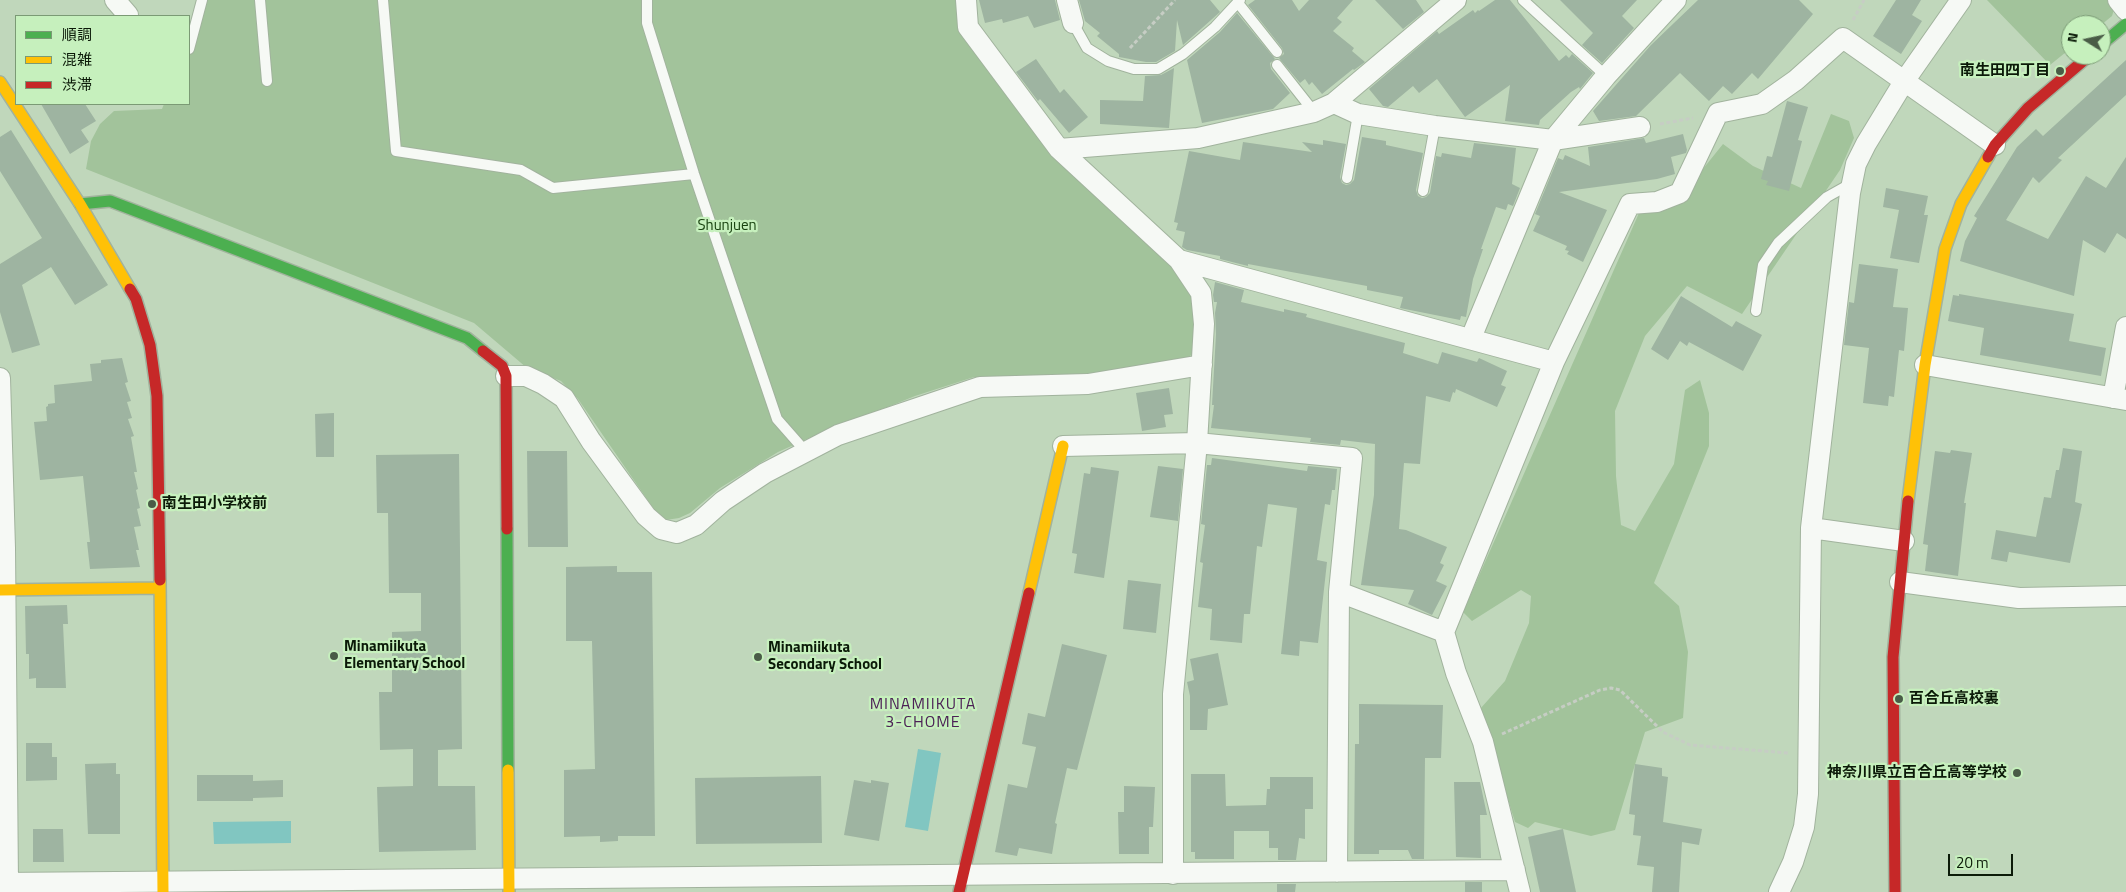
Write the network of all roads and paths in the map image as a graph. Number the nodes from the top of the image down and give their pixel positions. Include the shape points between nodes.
1 (115, 0) edge
2 (202, 0) edge
3 (260, 0) edge
4 (384, 0) edge
5 (647, 0) edge
6 (966, 0) edge
7 (1067, 0) edge
8 (1175, 0) edge
9 (1456, 0) edge
10 (1523, 0) edge
11 (1676, 0) edge
12 (1961, 0) edge
13 (2118, 0) edge
14 (1239, 2) edge
15 (2126, 10) edge
16 (128, 15) edge
17 (1073, 23) joint
18 (2124, 30) edge
19 (2111, 38) edge
20 (190, 45) edge
21 (1130, 48) dead end
22 (1277, 52) dead end
23 (1277, 65) dead end
24 (2078, 65) edge
25 (1606, 76) junction
26 (1905, 80) junction
27 (267, 81) dead end
28 (6, 88) edge
29 (15, 102) edge
30 (1334, 103) junction
31 (17, 105) edge
32 (1314, 112) junction
33 (1718, 113) junction
34 (1358, 114) junction
35 (1435, 126) junction
36 (1640, 127) joint
37 (1552, 140) junction
38 (1994, 145) junction
39 (1059, 149) junction
40 (694, 174) junction
41 (1347, 178) dead end
42 (1852, 183) junction
43 (1423, 191) dead end
44 (80, 204) junction
45 (1179, 260) junction
46 (1756, 311) dead end
47 (2126, 327) edge
48 (1471, 338) junction
49 (1554, 362) junction
50 (1202, 365) junction
51 (1925, 365) junction
52 (506, 376) junction
53 (0, 378) edge
54 (2119, 399) edge
55 (1, 437) edge
56 (1197, 443) junction
57 (1063, 446) joint
58 (806, 452) junction
59 (1811, 528) junction
60 (1904, 540) junction
61 (1900, 582) junction
62 (159, 588) junction
63 (3, 590) edge
64 (1339, 592) junction
65 (2126, 596) edge
66 (1444, 632) junction
67 (1483, 742) junction
68 (3, 743) edge
69 (1808, 755) junction
70 (1514, 870) junction
71 (1337, 872) junction
72 (1173, 874) junction
73 (4, 883) edge
74 (962, 884) edge
75 (509, 885) edge
76 (163, 887) edge
77 (1520, 892) edge
78 (1780, 892) edge
79 (1895, 892) edge

1 - 16 street
2 - 20 lane
3 - 27 lane
4 - 40 lane via 396,151 521,170 553,188
5 - 40 lane via 647,24
6 - 39 street via 968,27
7 - 17 street
8 - 21 path
9 - 30 street
10 - 25 lane
11 - 25 street
12 - 26 street
13 - 15 street
14 - 17 lane via 1183,54 1158,69 1134,69 1108,62 1088,48
14 - 22 lane
18 - 19 street
23 - 32 lane
24 - 38 street via 2028,108
25 - 37 street
26 - 33 street via 1843,38 1796,80 1762,104
26 - 38 street
26 - 42 street via 1866,144 1856,164
28 - 29 street
30 - 32 street
30 - 34 street
31 - 44 street
32 - 39 street via 1198,138
33 - 36 path
33 - 49 street via 1680,193 1657,202 1630,204
34 - 35 street
34 - 41 lane
35 - 37 street
35 - 43 lane
36 - 37 street
37 - 48 street
38 - 51 street via 1960,204 1945,249
39 - 45 street
40 - 58 lane via 777,419
42 - 46 lane via 1827,197 1778,243 1763,265
42 - 59 street
44 - 52 street via 110,201 467,338 502,366
44 - 62 street via 136,299 150,345 157,404
45 - 48 street
45 - 50 street via 1201,293 1204,324
47 - 54 street
48 - 49 street
49 - 66 street
50 - 56 street
50 - 58 street via 1088,384 980,387 838,435
51 - 54 street
51 - 60 street
52 - 58 street via 526,376 564,398 646,516 661,529 677,534 696,525 722,501 765,473
52 - 75 street
53 - 55 street
55 - 63 street
56 - 57 street
56 - 64 street via 1352,458
56 - 72 street via 1173,694
57 - 74 street
59 - 60 street
59 - 69 street
60 - 61 street
61 - 65 street via 2019,598
61 - 79 street via 1893,657
62 - 63 street
62 - 76 street
63 - 68 street
64 - 66 street
64 - 71 street
66 - 67 street
67 - 69 path via 1611,688 1620,690 1663,732 1690,745
67 - 70 street
68 - 73 street
69 - 78 street via 1804,827
70 - 71 street
70 - 77 street
71 - 72 street
72 - 74 street
73 - 76 street
74 - 75 street
75 - 76 street

